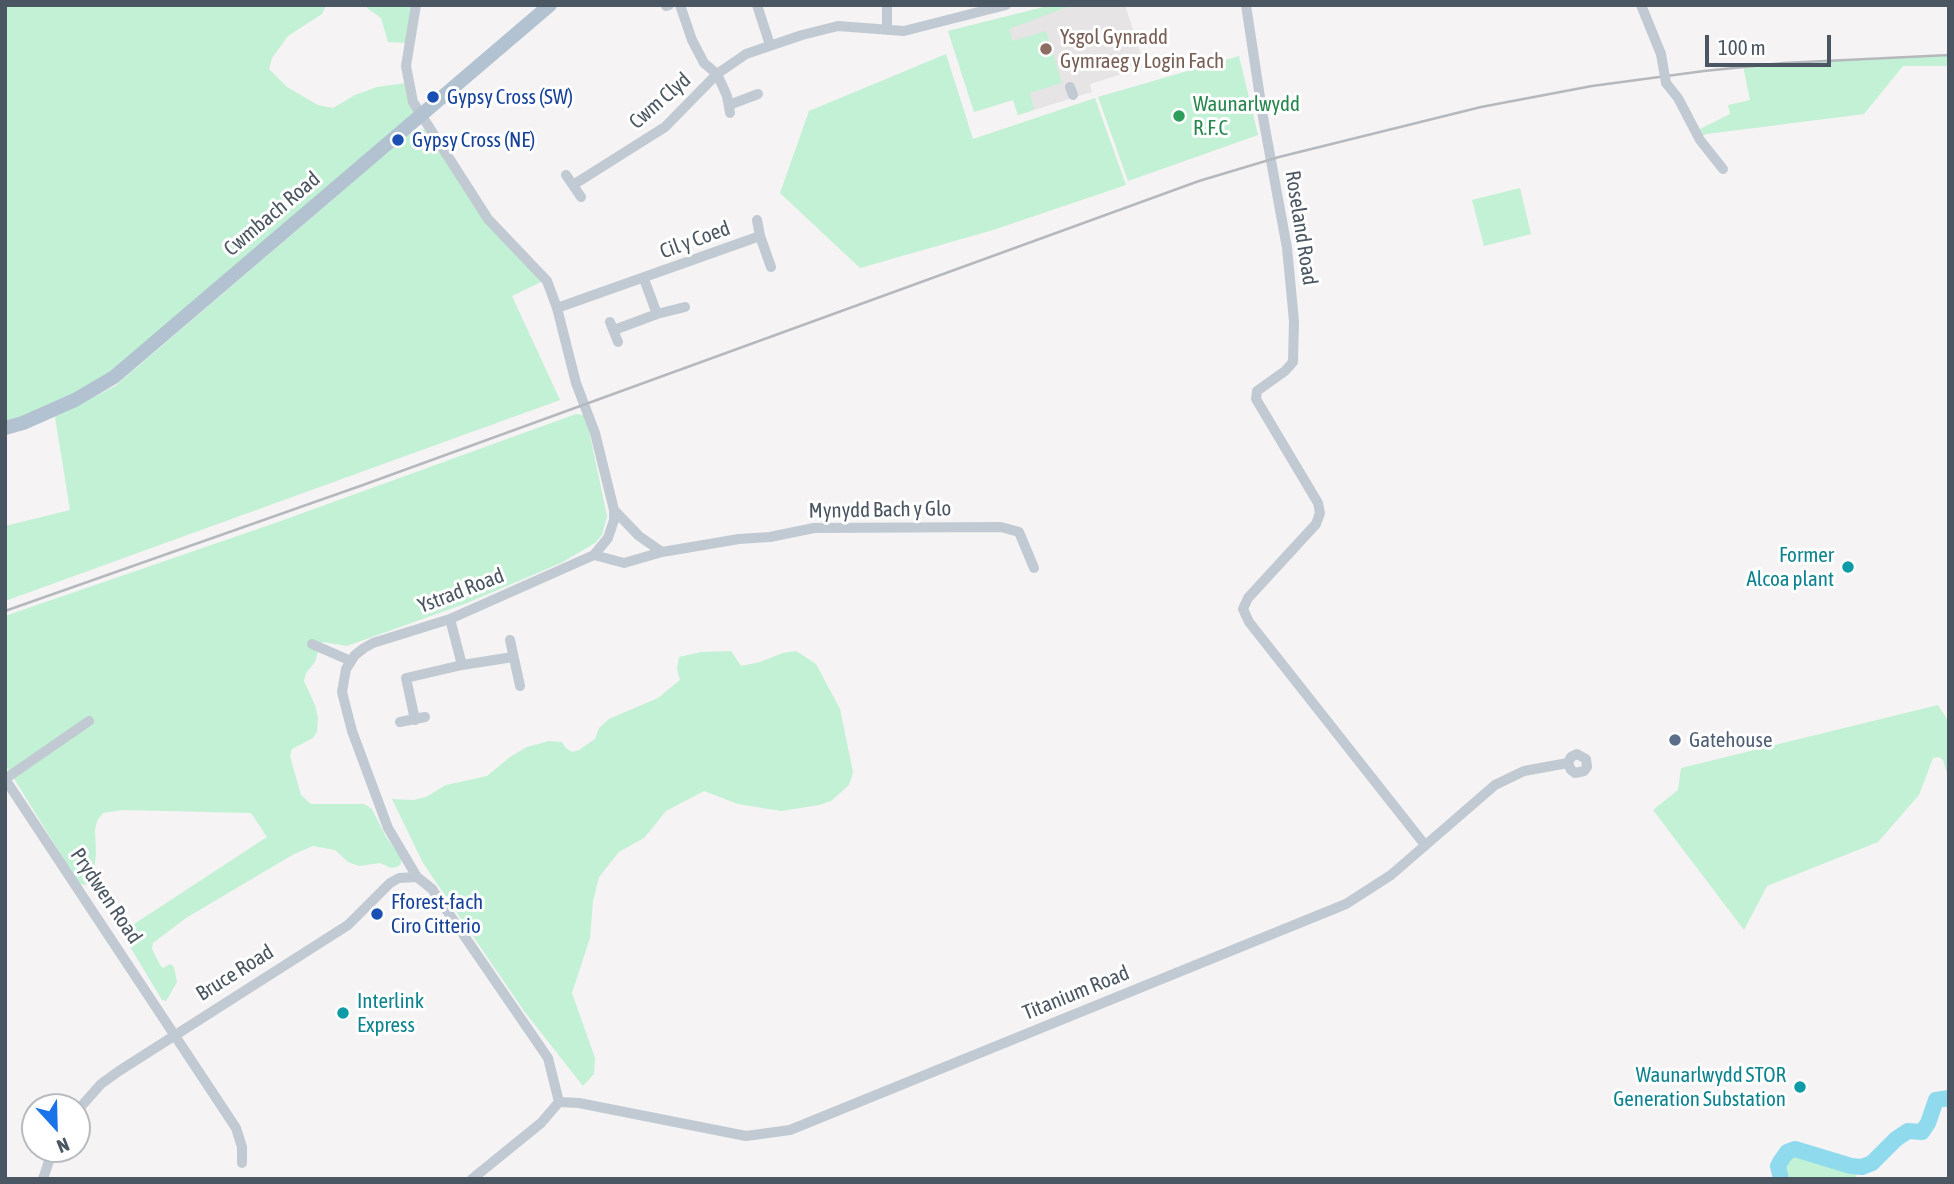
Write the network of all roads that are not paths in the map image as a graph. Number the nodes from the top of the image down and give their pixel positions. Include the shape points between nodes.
1 (416, 5) edge
2 (550, 5) edge
3 (680, 5) edge
4 (757, 5) edge
5 (887, 5) edge
6 (1246, 5) edge
7 (1641, 5) edge
8 (999, 6) edge
9 (887, 30) junction
10 (770, 45) junction
11 (717, 74) junction
12 (758, 94) dead end
13 (421, 116) junction
14 (1723, 169) dead end
15 (566, 175) dead end
16 (573, 185) junction
17 (581, 197) dead end
18 (758, 220) dead end
19 (760, 236) junction
20 (771, 267) dead end
21 (644, 279) junction
22 (685, 307) dead end
23 (556, 308) junction
24 (657, 314) junction
25 (618, 342) dead end
26 (5, 428) edge
27 (614, 510) junction
28 (662, 552) junction
29 (594, 555) junction
30 (1034, 568) dead end
31 (450, 619) junction
32 (510, 640) dead end
33 (312, 644) dead end
34 (513, 657) junction
35 (351, 661) junction
36 (462, 665) junction
37 (520, 686) dead end
38 (89, 721) dead end
39 (400, 722) dead end
40 (1568, 763) dead end
41 (5, 779) edge
42 (1425, 845) junction
43 (416, 877) junction
44 (175, 1034) junction
45 (91, 1096) edge
46 (559, 1102) junction
47 (242, 1163) dead end
48 (472, 1179) edge

1 - 13 street via 406,66 413,102
2 - 13 main road, Cwmbach Road
3 - 11 street via 698,52
4 - 10 street
5 - 9 street
6 - 42 street, Roseland Road via 1294,321 1293,362 1257,391 1256,399 1320,513 1316,524 1243,609
7 - 14 street, bridge via 1661,54 1666,83 1699,140
8 - 9 street, Cwm Clyd via 904,31
9 - 10 street, Cwm Clyd via 838,26
10 - 11 street, Cwm Clyd via 746,54
11 - 12 street via 730,109
11 - 16 street, Cwm Clyd via 665,127
13 - 23 street via 488,219 547,281
13 - 26 main road, Cwmbach Road via 114,377
15 - 16 street
16 - 17 street
18 - 19 street, Cil y Coed
19 - 20 street, Cil y Coed
19 - 21 street, Cil y Coed
21 - 23 street, Cil y Coed
21 - 24 street, Cil y Coed
22 - 24 street
23 - 27 street
24 - 25 street via 612,326
27 - 28 street
27 - 29 street via 612,529
28 - 29 street, Mynydd Bach y Glo via 624,563
28 - 30 street, Mynydd Bach y Glo via 814,528 1002,527 1020,532
29 - 31 street, Ystrad Road
31 - 35 street, Ystrad Road via 373,643
31 - 36 street
32 - 34 street
33 - 35 street
34 - 36 street
34 - 37 street
35 - 43 street via 342,692 352,731 381,814
36 - 39 street via 401,679 420,719
38 - 41 street
40 - 42 street, Titanium Road via 1505,779
41 - 44 street, Prydwen Road
42 - 46 street, Titanium Road via 1346,904 790,1130 746,1136 579,1102
43 - 44 street, Bruce Road via 390,883 348,925
43 - 46 street via 432,889 548,1058
44 - 45 street, Bruce Road
44 - 47 street, Prydwen Road via 236,1128
46 - 48 street via 541,1123

